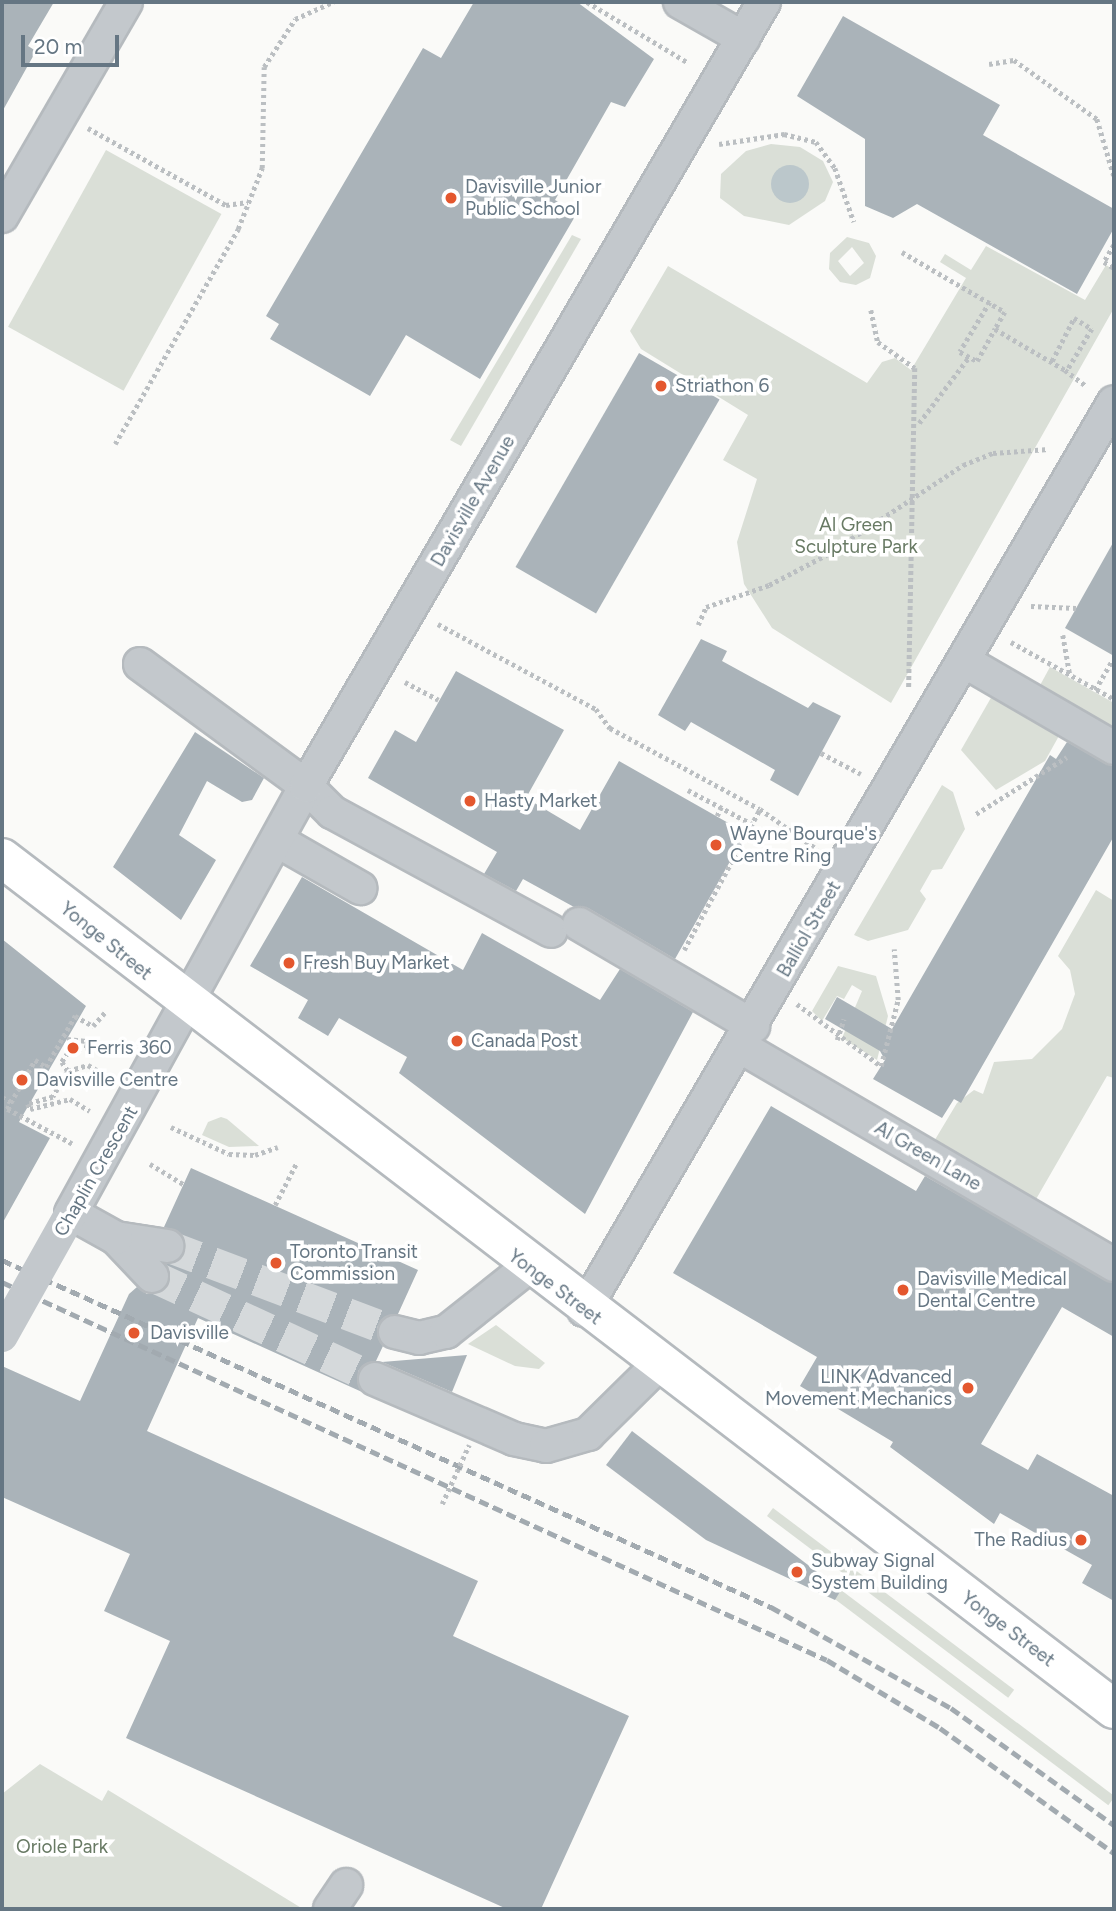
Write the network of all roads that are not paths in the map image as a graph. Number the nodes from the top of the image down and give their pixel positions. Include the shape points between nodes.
1 (126, 2) edge
2 (680, 2) edge
3 (764, 2) edge
4 (743, 38) junction
5 (2, 216) edge
6 (1114, 402) edge
7 (964, 661) junction
8 (140, 664) dead end
9 (1114, 748) edge
10 (306, 786) junction
11 (278, 841) junction
12 (2, 858) edge
13 (360, 888) dead end
14 (188, 1004) junction
15 (741, 1046) junction
16 (797, 1104) dead end
17 (71, 1213) junction
18 (116, 1238) junction
19 (167, 1247) tunnel mouth
20 (1114, 1265) edge
21 (528, 1267) junction
22 (152, 1276) tunnel mouth
23 (584, 1310) junction
24 (395, 1332) tunnel mouth
25 (2, 1336) edge
26 (658, 1365) junction
27 (375, 1379) tunnel mouth
28 (1114, 1709) edge

1 - 5 street
2 - 4 street
3 - 4 street, Davisville Avenue
4 - 10 street, Davisville Avenue
6 - 7 street, Balliol Street
7 - 9 street
7 - 15 street, Balliol Street
8 - 10 street
10 - 11 street, Davisville Avenue
10 - 15 street via 332,812 565,927
11 - 13 street
11 - 14 street, Davisville Avenue
12 - 14 main road, Yonge Street
14 - 17 street, Chaplin Crescent
14 - 21 main road, Yonge Street
15 - 16 street
15 - 20 street, Al Green Lane
15 - 23 street, Balliol Street
17 - 18 street
17 - 25 street, Chaplin Crescent, bridge
18 - 19 street
18 - 22 street
21 - 23 main road, Yonge Street
21 - 24 street via 446,1332 419,1338
23 - 26 main road, Yonge Street
26 - 27 street via 588,1434 546,1446 514,1439
26 - 28 main road, Yonge Street

